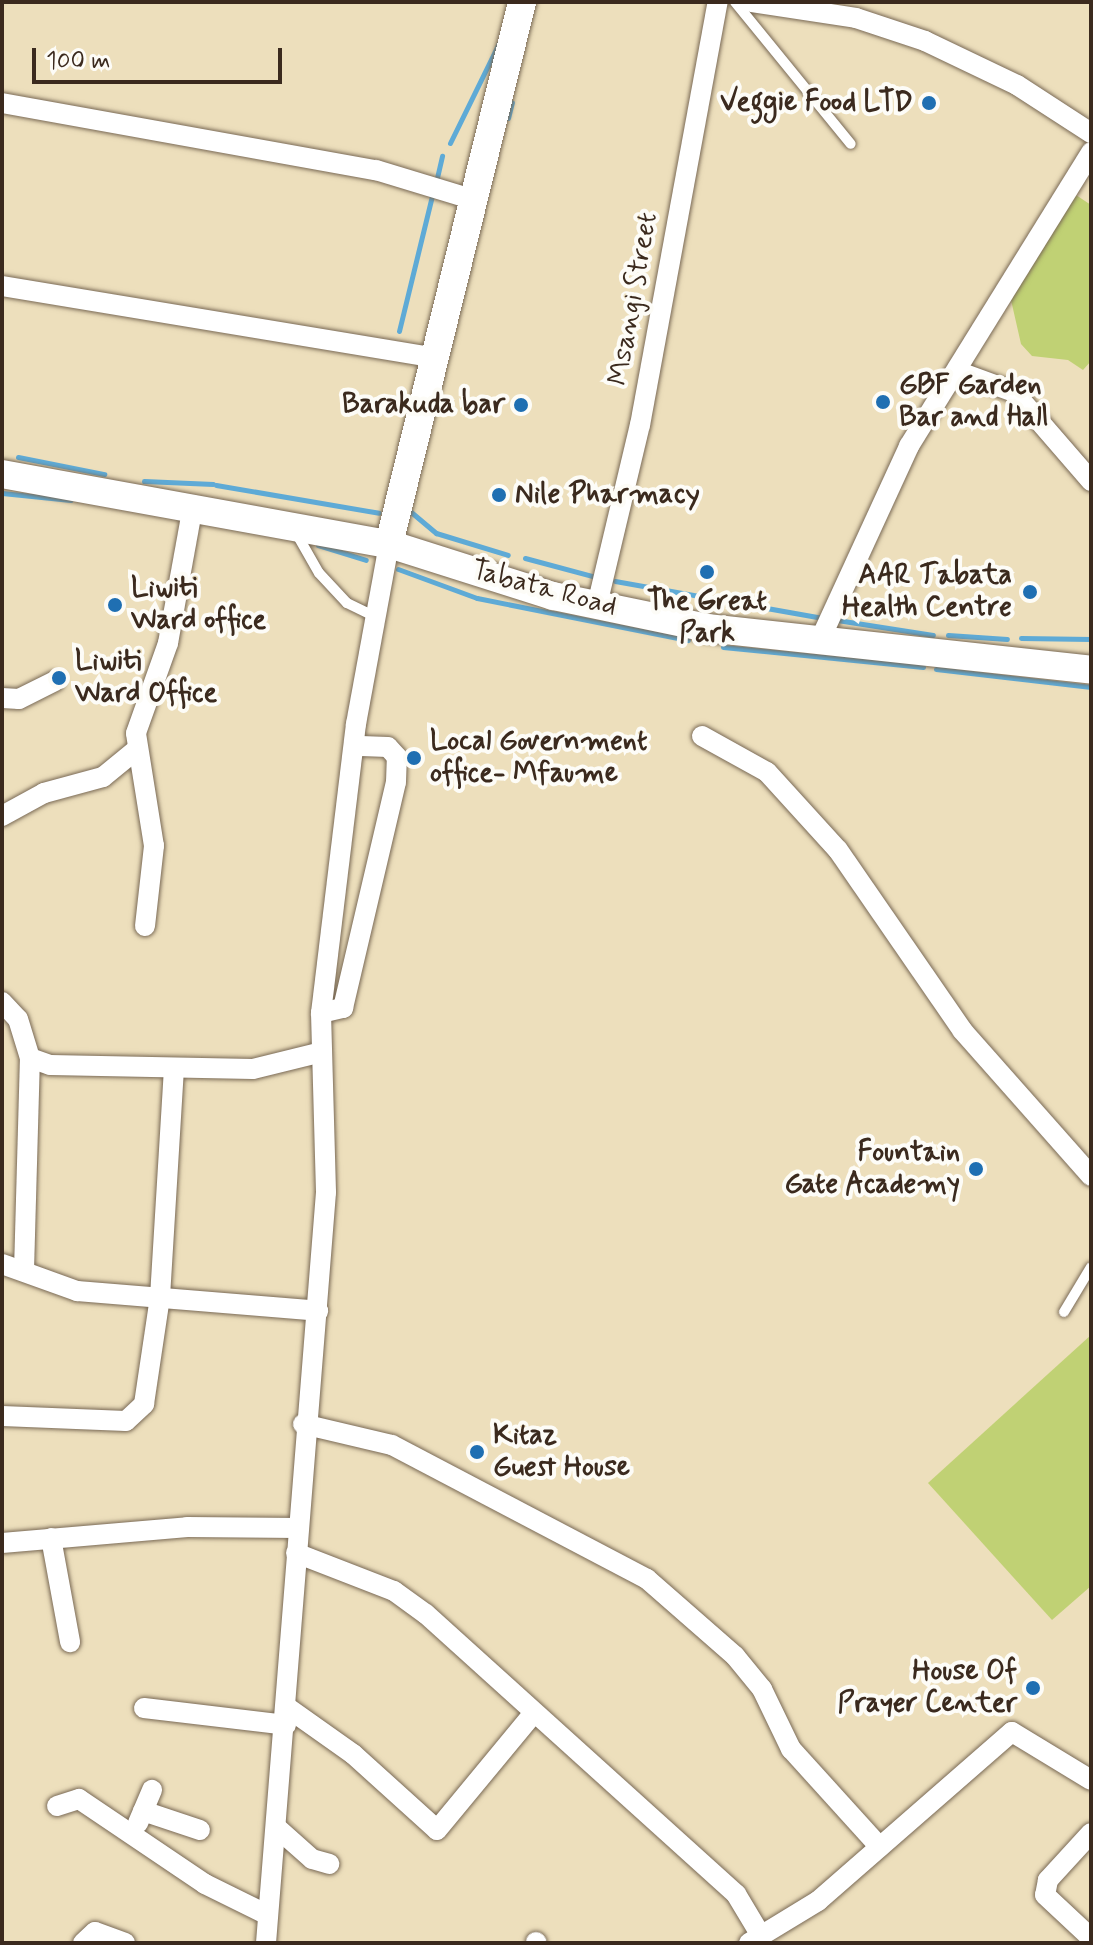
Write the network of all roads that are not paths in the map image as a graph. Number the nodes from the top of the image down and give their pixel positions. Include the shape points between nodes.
1 (522, 2) edge
2 (718, 2) edge
3 (735, 2) edge
4 (752, 2) edge
5 (2, 103) edge
6 (1091, 133) edge
7 (851, 144) dead end
8 (1091, 152) edge
9 (475, 200) junction
10 (2, 286) edge
11 (432, 357) junction
12 (959, 372) junction
13 (2, 474) edge
14 (1091, 481) edge
15 (193, 505) junction
16 (293, 525) junction
17 (389, 544) junction
18 (597, 605) junction
19 (376, 617) junction
20 (819, 642) junction
21 (1091, 670) edge
22 (55, 681) dead end
23 (2, 698) edge
24 (702, 736) dead end
25 (354, 746) junction
26 (136, 750) junction
27 (2, 816) edge
28 (145, 926) dead end
29 (2, 1002) edge
30 (321, 1013) junction
31 (322, 1052) junction
32 (30, 1058) junction
33 (174, 1069) junction
34 (1091, 1176) edge
35 (2, 1264) edge
36 (1091, 1267) edge
37 (24, 1271) junction
38 (160, 1297) junction
39 (318, 1311) junction
40 (1064, 1312) dead end
41 (2, 1416) edge
42 (303, 1424) junction
43 (298, 1528) junction
44 (51, 1538) junction
45 (2, 1543) edge
46 (296, 1553) junction
47 (70, 1642) dead end
48 (144, 1708) dead end
49 (532, 1715) junction
50 (287, 1717) junction
51 (1091, 1780) edge
52 (152, 1790) dead end
53 (57, 1806) dead end
54 (143, 1811) junction
55 (276, 1827) junction
56 (200, 1830) dead end
57 (1091, 1833) edge
58 (134, 1835) junction
59 (880, 1847) junction
60 (329, 1864) dead end
61 (268, 1915) junction
62 (1091, 1938) edge
63 (754, 1939) edge
64 (83, 1943) edge
65 (125, 1943) edge
66 (266, 1943) edge

1 - 9 main road
2 - 18 street, Msangi Street via 640,425
3 - 7 lane
4 - 6 street via 856,18 925,41 1017,85
5 - 9 street via 376,170
8 - 12 street
9 - 11 main road
10 - 11 street
11 - 17 main road
12 - 14 street via 1014,392
12 - 20 street via 902,459
13 - 15 main road, Tabata Road
15 - 16 main road, Tabata Road
15 - 26 street via 168,643
16 - 17 main road, Tabata Road
16 - 19 lane via 319,573 347,603
17 - 18 main road, Tabata Road
17 - 19 street
18 - 20 main road, Tabata Road
19 - 25 street
20 - 21 main road, Tabata Road
22 - 23 street via 19,699
24 - 34 street via 767,772 838,850 962,1030
25 - 30 street
25 - 30 street via 388,747 397,757 396,782 346,999 340,1013
26 - 27 street via 103,777 44,793
26 - 28 street via 154,846
29 - 32 street via 18,1019
30 - 31 street
31 - 33 street via 253,1069
31 - 39 street via 326,1192
32 - 33 street via 71,1067
32 - 37 street
33 - 38 street
35 - 37 street
36 - 40 lane
37 - 38 street via 77,1291
38 - 39 street
38 - 41 street via 144,1404 135,1415 126,1421
39 - 42 street
42 - 43 street
42 - 59 street via 392,1445 647,1579 735,1656 762,1689 791,1749
43 - 44 street via 187,1527
43 - 46 street
44 - 45 street
44 - 47 street
46 - 49 street via 394,1591
46 - 50 street
48 - 50 street
49 - 50 street via 437,1830 353,1754
49 - 63 street via 736,1894
50 - 55 street
51 - 59 street via 1012,1732
52 - 54 street
53 - 58 street via 79,1799
54 - 56 street
54 - 58 street
55 - 60 street via 312,1859
55 - 61 street
57 - 62 street via 1048,1880 1045,1895
58 - 61 street
59 - 63 street via 818,1901
61 - 66 street
64 - 65 street via 95,1932

